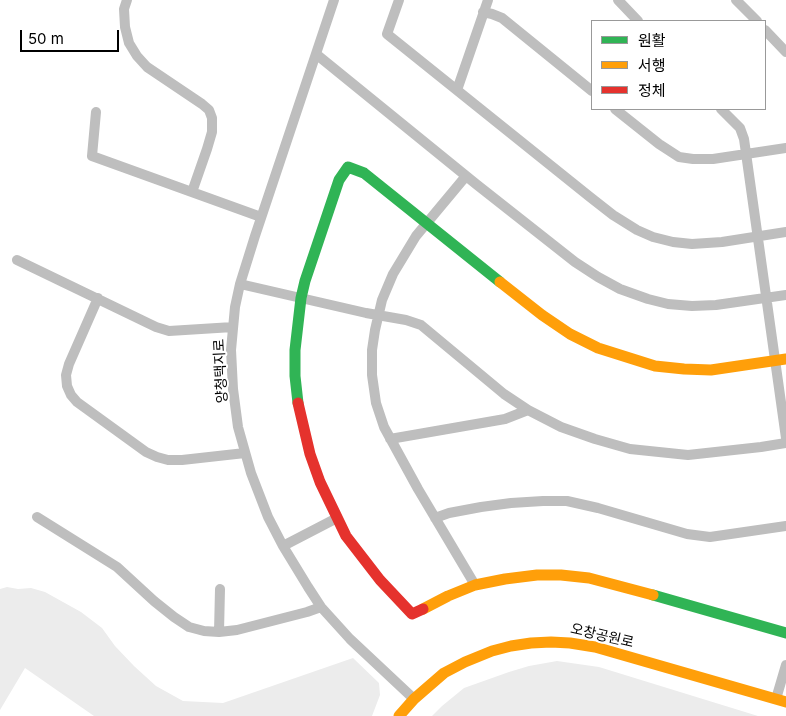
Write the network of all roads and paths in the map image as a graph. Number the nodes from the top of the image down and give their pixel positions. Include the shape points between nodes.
1 (127, 0) edge
2 (334, 0) edge
3 (399, 0) edge
4 (488, 0) edge
5 (618, 0) edge
6 (736, 0) edge
7 (484, 12) junction
8 (637, 20) edge
9 (756, 20) edge
10 (766, 31) edge
11 (786, 52) edge
12 (316, 54) junction
13 (457, 90) junction
14 (591, 90) edge
15 (615, 110) edge
16 (722, 110) edge
17 (96, 112) dead end
18 (786, 148) edge
19 (746, 154) junction
20 (466, 176) junction
21 (192, 192) junction
22 (261, 217) junction
23 (426, 224) junction
24 (786, 232) edge
25 (758, 236) junction
26 (16, 260) dead end
27 (240, 284) junction
28 (786, 295) edge
29 (98, 298) junction
30 (301, 298) junction
31 (767, 298) junction
32 (378, 315) junction
33 (233, 327) junction
34 (781, 360) edge
35 (528, 410) junction
36 (786, 438) edge
37 (390, 439) junction
38 (786, 443) edge
39 (246, 452) junction
40 (37, 517) dead end
41 (337, 518) junction
42 (435, 518) junction
43 (786, 526) edge
44 (283, 546) junction
45 (476, 586) junction
46 (220, 588) dead end
47 (321, 607) junction
48 (219, 632) junction
49 (786, 634) edge
50 (786, 665) edge
51 (414, 698) junction
52 (781, 700) edge
53 (399, 716) edge

1 - 21 street via 125,27 137,56 146,67 202,104 212,118 208,149
2 - 12 street, 양청택지로
3 - 13 street via 387,34
4 - 7 street
5 - 8 street
6 - 9 street
7 - 13 street
7 - 14 street via 502,18
10 - 11 street
12 - 20 street
12 - 22 street, 양청택지로
13 - 25 street via 598,203 637,230 673,242 692,244
15 - 19 street via 679,157 693,159
16 - 19 street via 740,128
17 - 21 street via 92,156
18 - 19 street
19 - 25 street
20 - 23 street
20 - 31 street via 575,262 620,289 668,304 692,306
21 - 22 street
22 - 27 street, 양청택지로
23 - 30 street via 364,173 348,167 339,180
23 - 32 street via 393,274
23 - 34 street via 542,315 598,348 655,366 684,369 711,370
24 - 25 street
25 - 31 street
26 - 29 street
27 - 30 street
27 - 33 street, 양청택지로
28 - 31 street
29 - 33 street via 169,331
29 - 39 street via 66,375 67,386 77,402 157,457 182,460
30 - 32 street
30 - 41 street via 295,350 298,403 310,454
31 - 34 street
32 - 35 street via 421,326
32 - 37 street via 372,350 372,376 376,403
33 - 39 street, 양청택지로 via 233,389 238,427
34 - 36 street
35 - 37 street via 505,419
35 - 38 street via 561,427 630,449 688,455
37 - 42 street
39 - 44 street, 양청택지로 via 268,517
40 - 48 street via 117,567 189,627
41 - 44 street
41 - 45 street via 346,536 380,580 412,614
42 - 43 street via 511,503 567,501 687,534 710,537
42 - 45 street
44 - 47 street, 양청택지로
45 - 49 street via 537,576 589,578
46 - 48 street
47 - 48 street
47 - 51 street, 양청택지로 via 350,639
50 - 52 street
51 - 52 street, 오창공원로 via 444,673 474,658 511,646 551,642 595,647
51 - 53 street, 오창공원로

